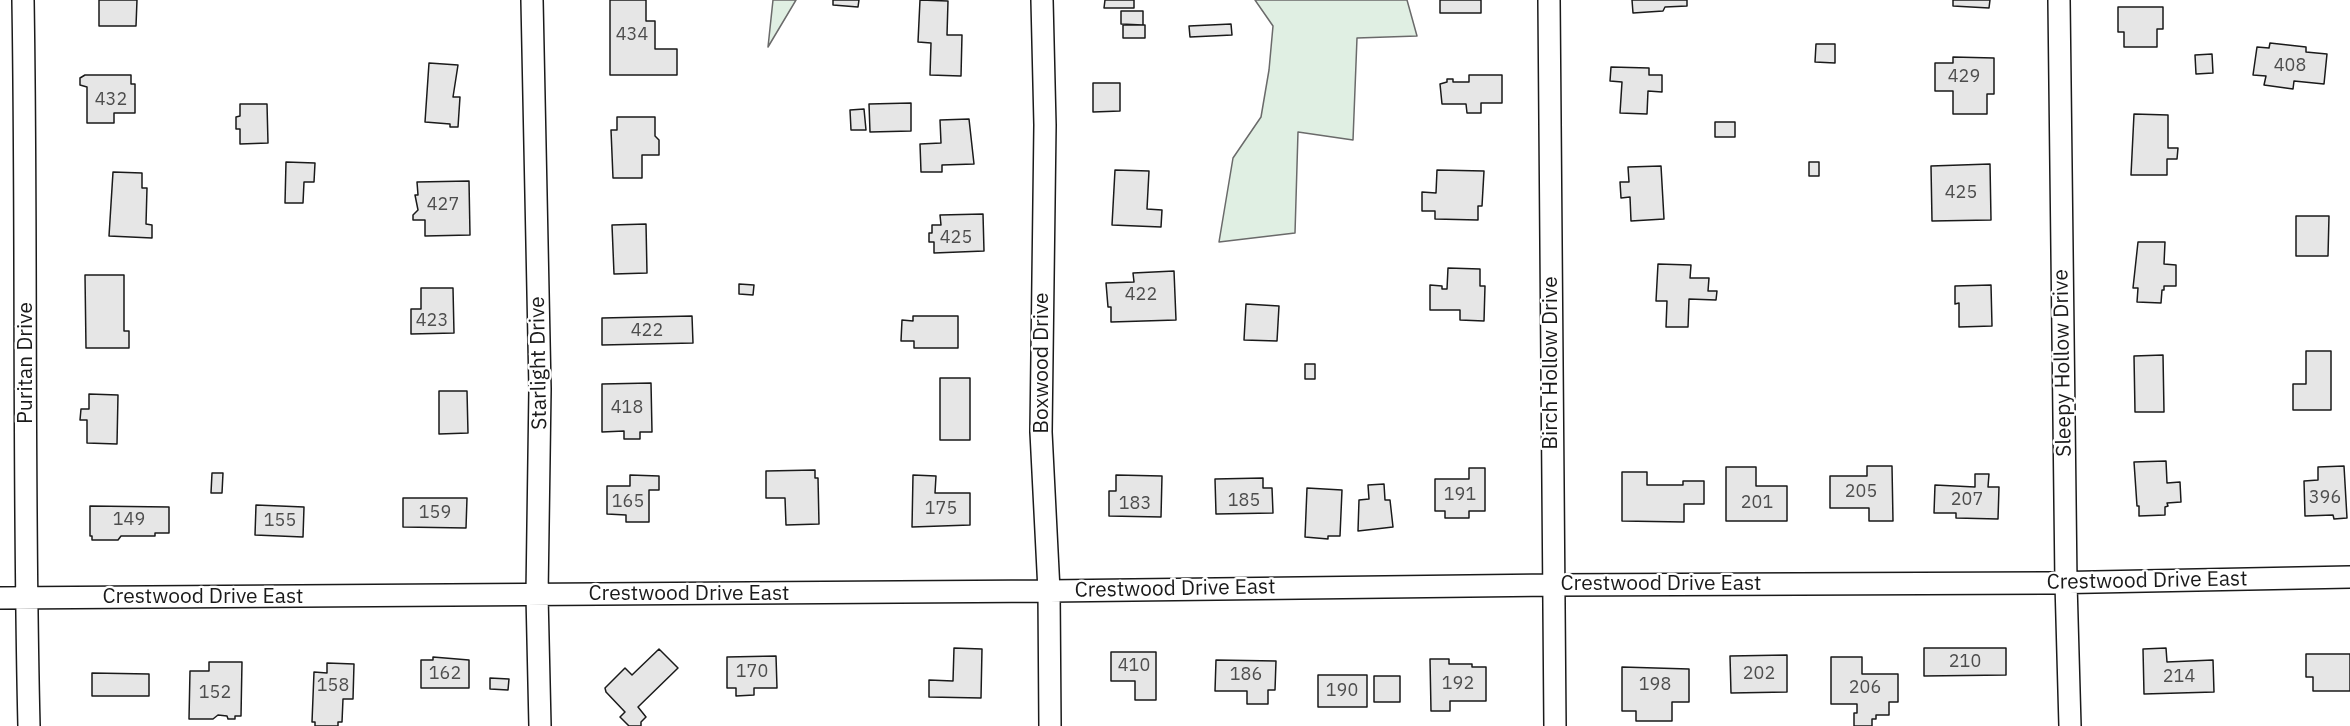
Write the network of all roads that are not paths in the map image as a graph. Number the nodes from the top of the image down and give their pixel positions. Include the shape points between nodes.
1 (23, 0) edge
2 (532, 0) edge
3 (1042, 0) edge
4 (1549, 0) edge
5 (2059, 0) edge
6 (2350, 578) edge
7 (2066, 583) junction
8 (1553, 585) junction
9 (1049, 591) junction
10 (537, 595) junction
11 (0, 598) edge
12 (26, 598) junction
13 (29, 726) edge
14 (540, 726) edge
15 (1050, 726) edge
16 (1555, 726) edge
17 (2070, 726) edge

1 - 12 street, Puritan Drive
2 - 10 street, Starlight Drive via 540,389
3 - 9 street, Boxwood Drive via 1045,125 1041,432
4 - 8 street, Birch Hollow Drive
5 - 7 street, Sleepy Hollow Drive
6 - 7 street, Crestwood Drive East
7 - 8 street, Crestwood Drive East
7 - 17 street, Sleepy Hollow Drive
8 - 9 street, Crestwood Drive East
8 - 16 street, Birch Hollow Drive
9 - 10 street, Crestwood Drive East
9 - 15 street, Boxwood Drive
10 - 12 street, Crestwood Drive East
10 - 14 street, Starlight Drive
11 - 12 street, Crestwood Drive East
12 - 13 street, Puritan Drive

